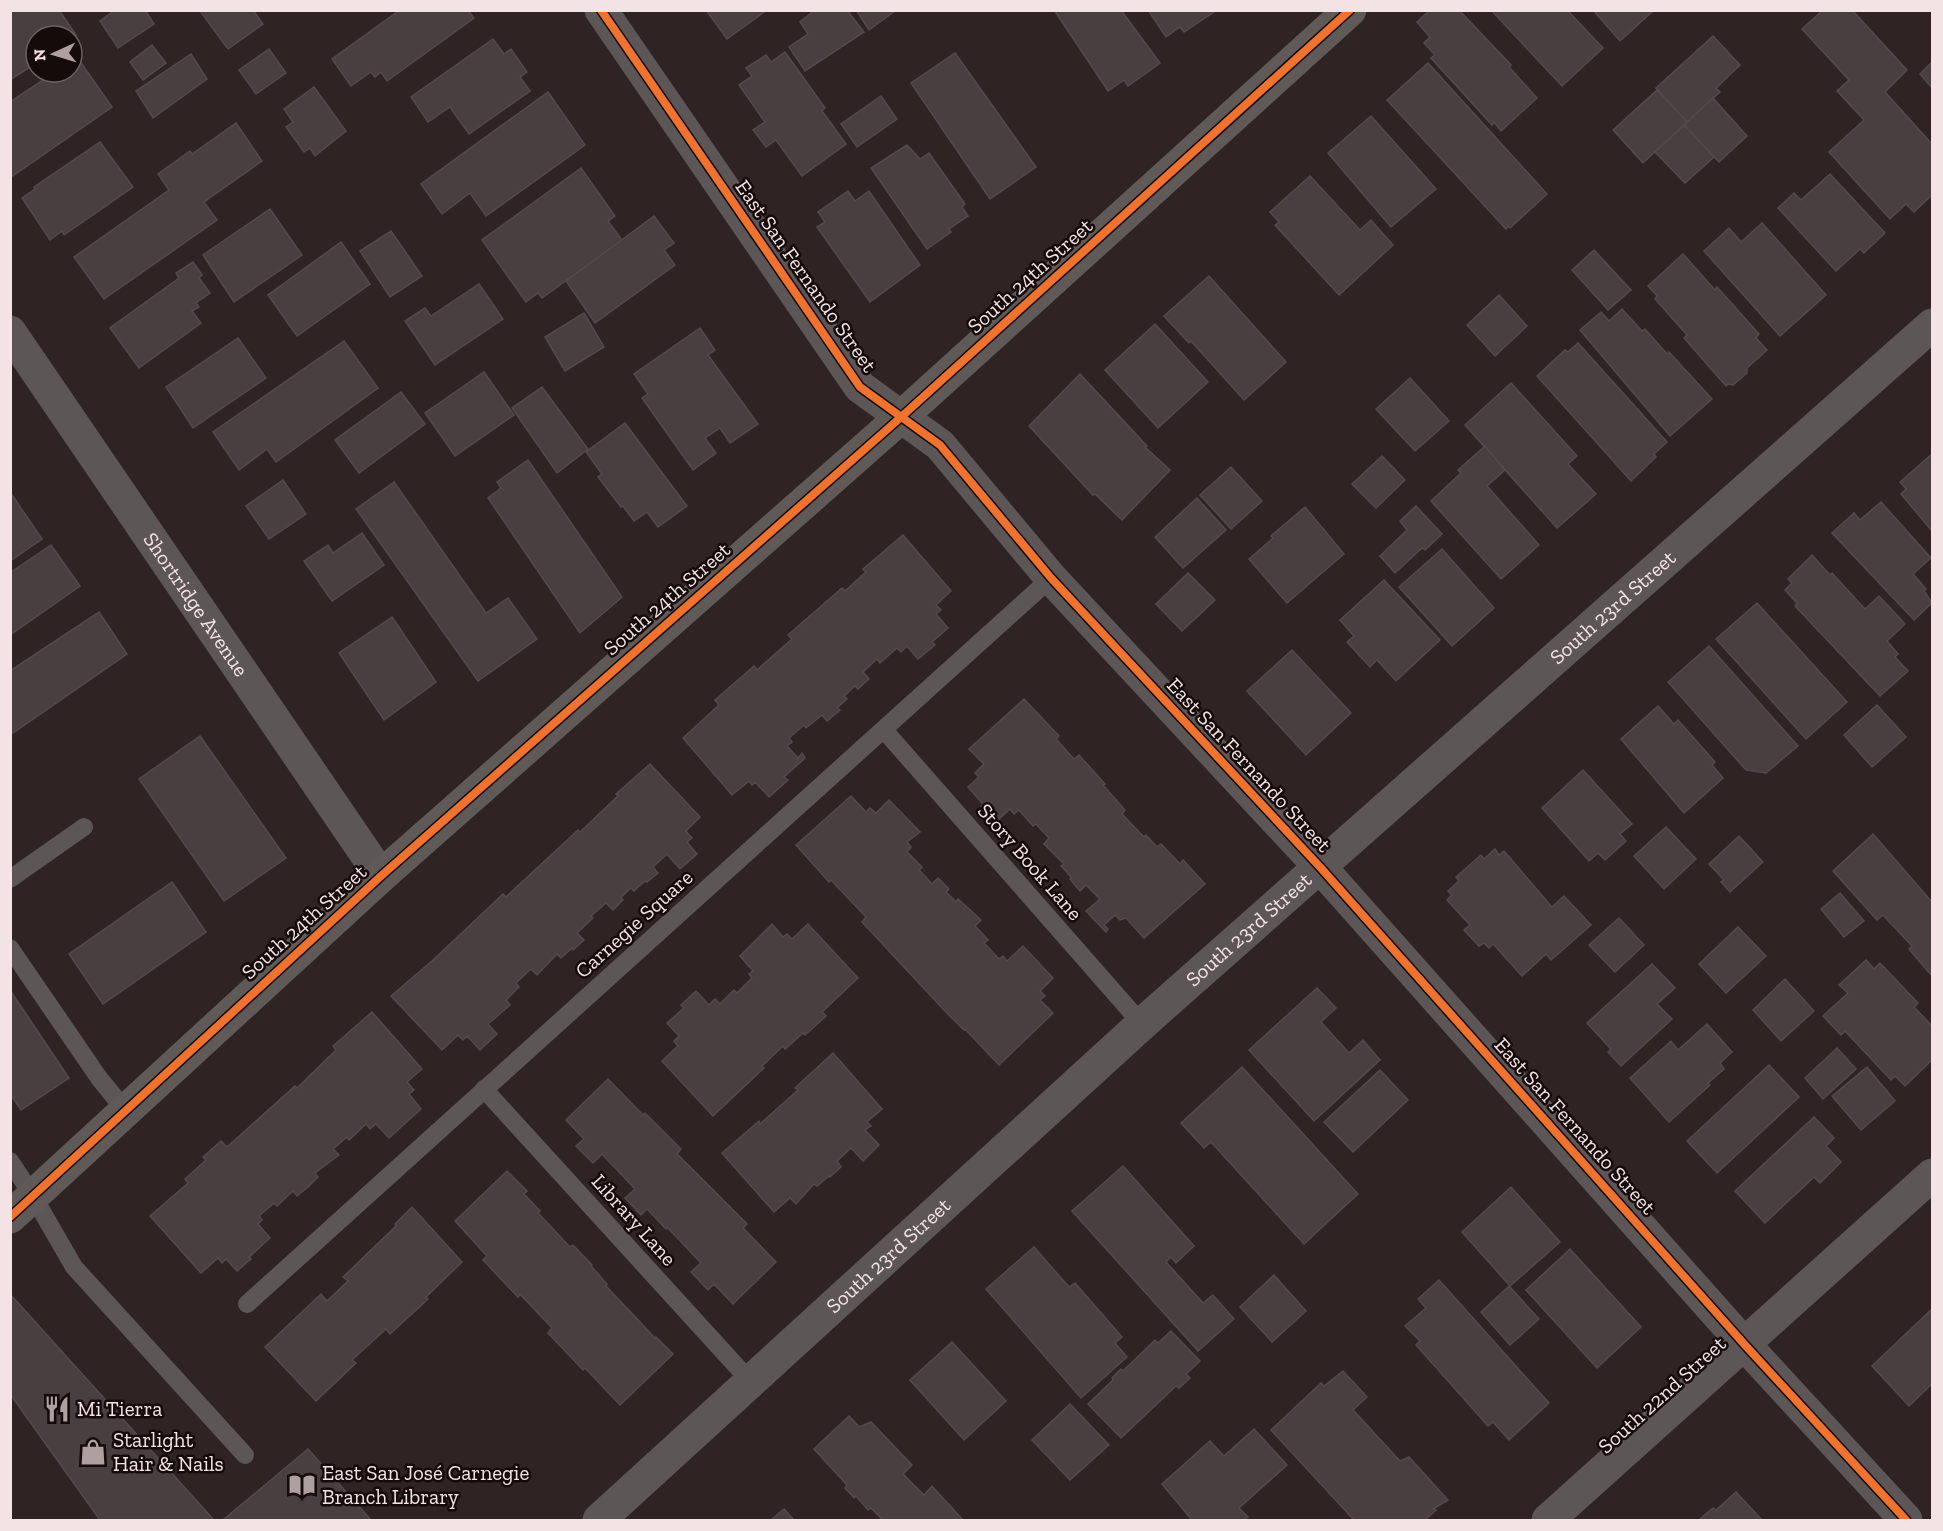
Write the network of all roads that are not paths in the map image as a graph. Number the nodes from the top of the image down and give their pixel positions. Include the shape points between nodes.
1 (601, 10) edge
2 (1350, 10) edge
3 (1932, 325) edge
4 (10, 332) edge
5 (900, 418) junction
6 (1051, 578) junction
7 (884, 730) junction
8 (84, 827) dead end
9 (1320, 867) junction
10 (381, 876) junction
11 (10, 879) edge
12 (10, 948) edge
13 (1142, 1024) junction
14 (484, 1089) junction
15 (125, 1110) junction
16 (10, 1161) edge
17 (1932, 1175) edge
18 (22, 1206) edge
19 (247, 1304) dead end
20 (1744, 1345) junction
21 (751, 1382) junction
22 (245, 1455) dead end
23 (599, 1521) edge
24 (1548, 1521) edge
25 (1906, 1521) edge

1 - 5 street, East San Fernando Street via 860,387
2 - 5 main road, South 24th Street
3 - 9 street, South 23rd Street
4 - 10 street, Shortridge Avenue
5 - 6 street, East San Fernando Street via 940,445
5 - 10 main road, South 24th Street
6 - 7 lane, Carnegie Square
6 - 9 street, East San Fernando Street
7 - 13 lane, Story Book Lane
7 - 14 lane, Carnegie Square
8 - 11 lane
9 - 13 street, South 23rd Street
9 - 20 street, East San Fernando Street
10 - 15 main road, South 24th Street
12 - 15 lane
13 - 21 street, South 23rd Street
14 - 19 lane, Carnegie Square
14 - 21 lane, Library Lane
15 - 18 main road, South 24th Street
16 - 18 lane
17 - 20 street, South 22nd Street
18 - 22 lane
20 - 24 street, South 22nd Street
20 - 25 street, East San Fernando Street
21 - 23 street, South 23rd Street

